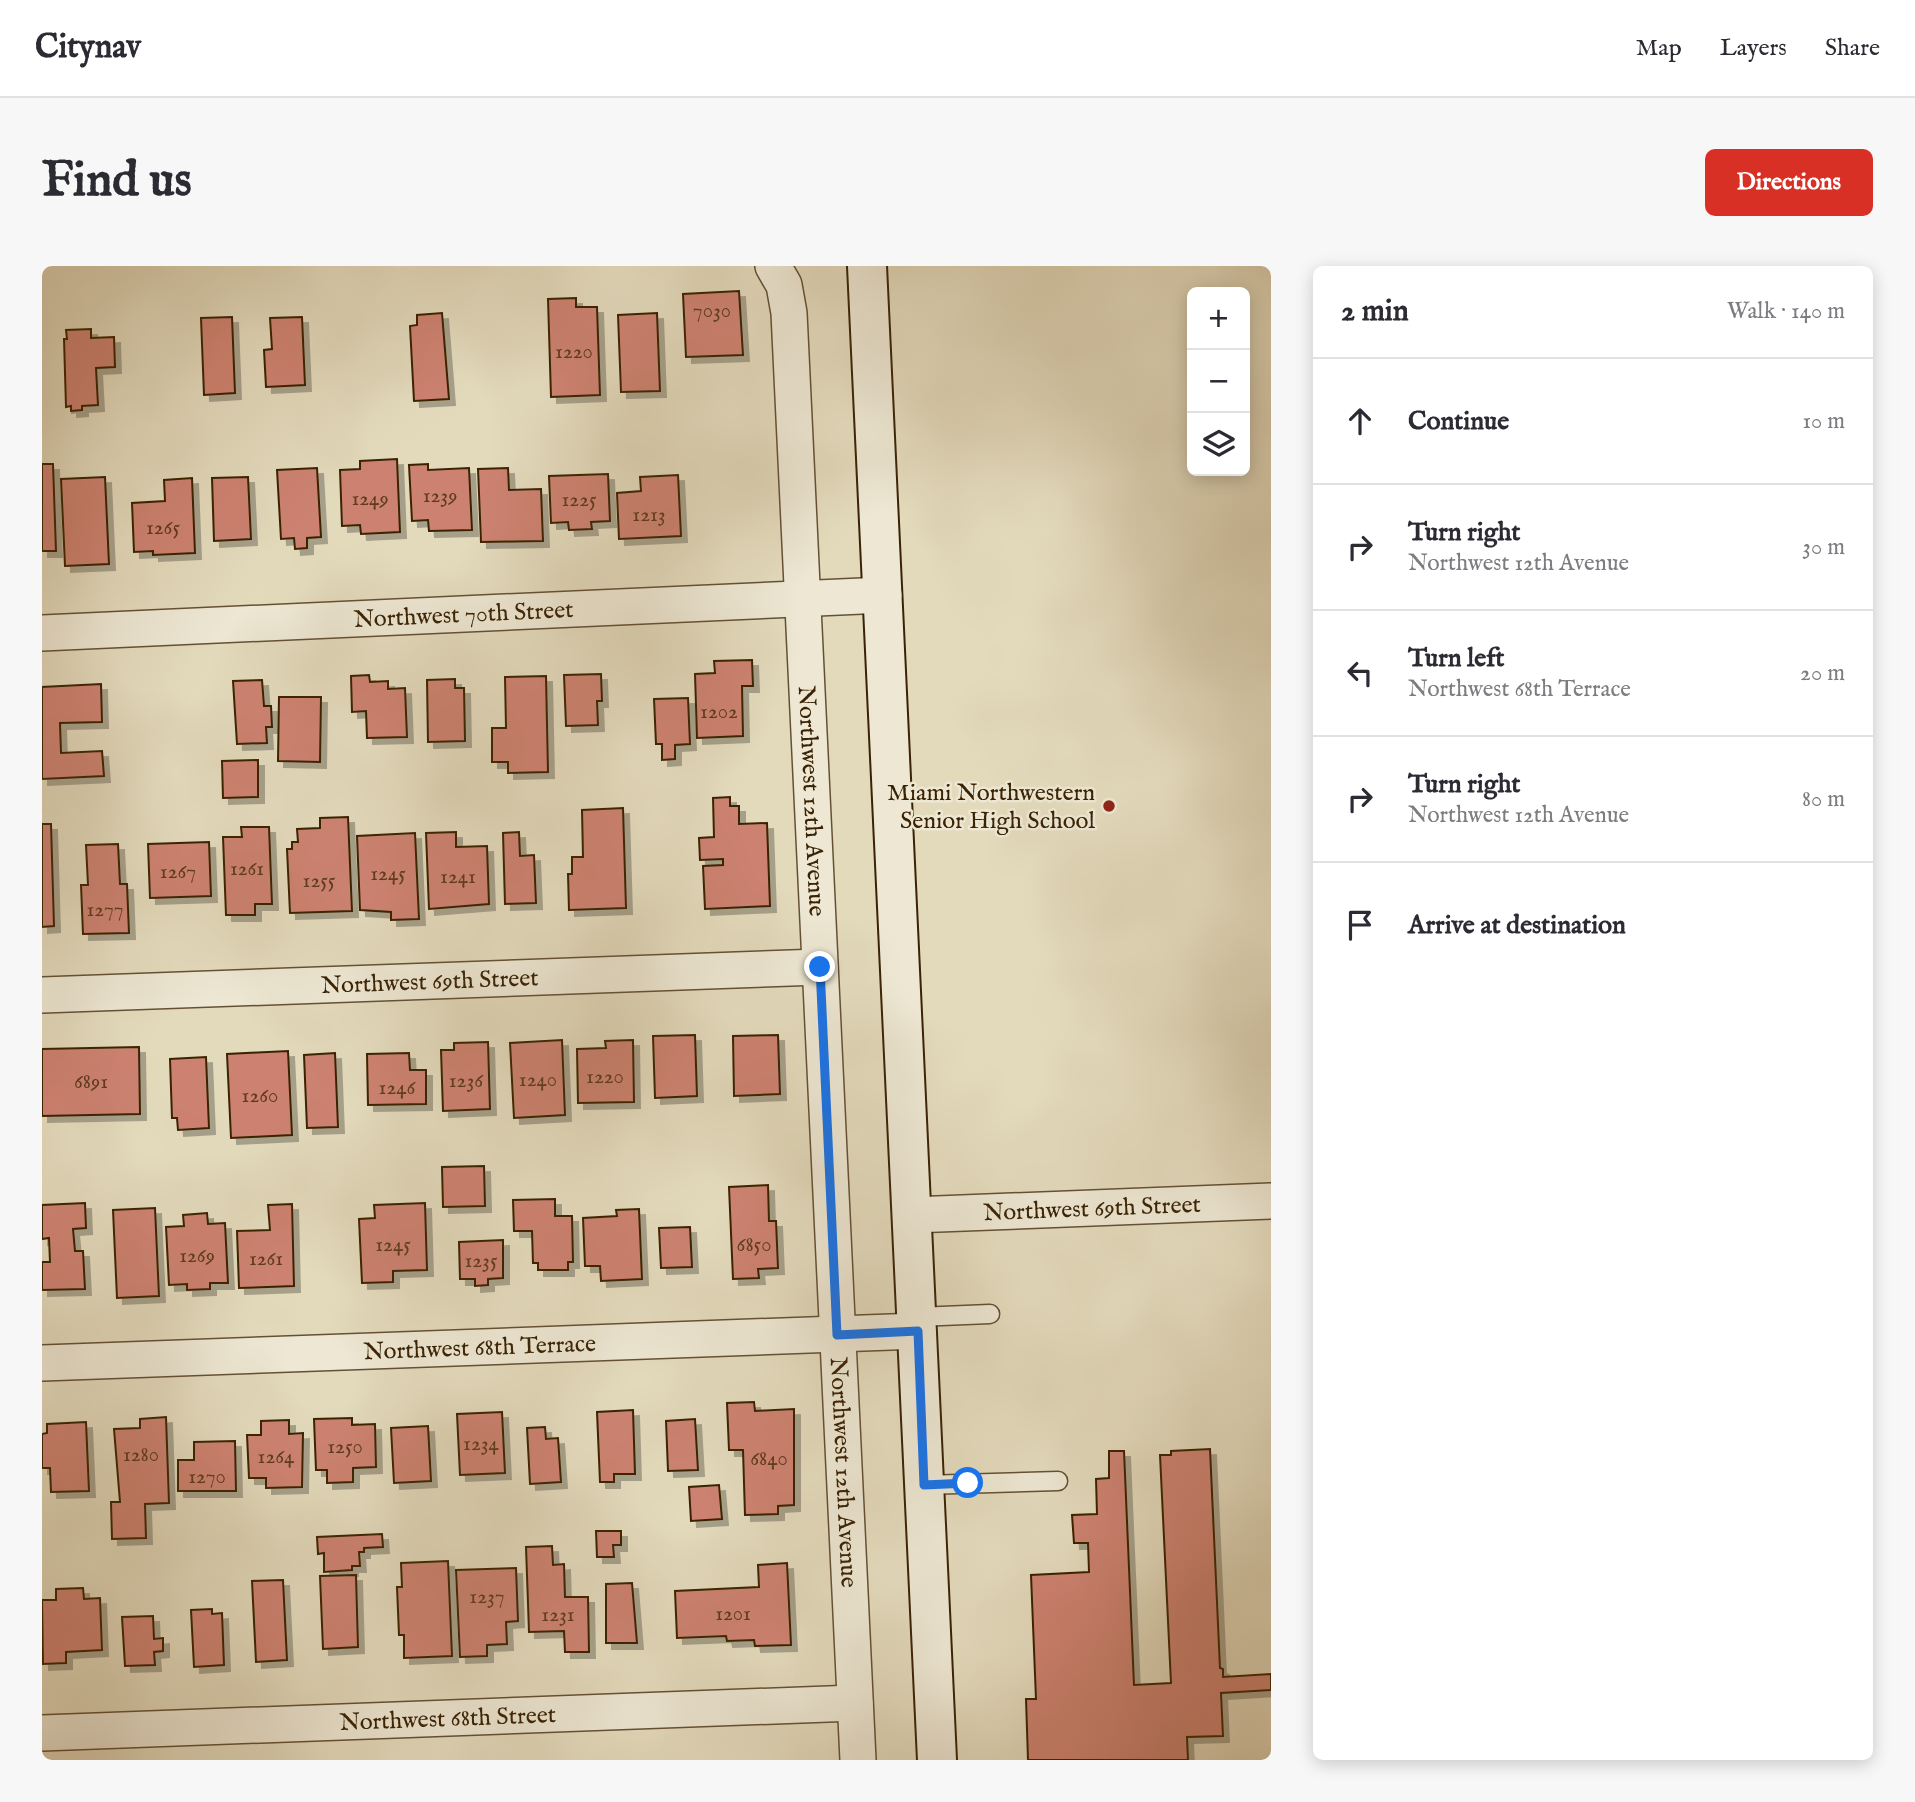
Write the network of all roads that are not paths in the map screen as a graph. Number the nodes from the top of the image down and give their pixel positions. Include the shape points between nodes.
1 (773, 266) edge
2 (867, 266) edge
3 (884, 595) junction
4 (803, 598) junction
5 (42, 633) edge
6 (820, 967) junction
7 (42, 995) edge
8 (1271, 1201) edge
9 (912, 1215) junction
10 (990, 1314) dead end
11 (918, 1324) junction
12 (837, 1335) junction
13 (42, 1363) edge
14 (1058, 1481) dead end
15 (924, 1485) junction
16 (855, 1703) junction
17 (42, 1733) edge
18 (858, 1760) edge
19 (937, 1760) edge

1 - 4 street, Northwest 12th Avenue via 784,285 789,313
2 - 3 main road
3 - 4 street, Northwest 70th Street
3 - 9 main road
4 - 5 street, Northwest 70th Street
4 - 6 street, Northwest 12th Avenue
6 - 7 street, Northwest 69th Street
6 - 12 street, Northwest 12th Avenue
8 - 9 street, Northwest 69th Street
9 - 11 main road
10 - 11 lane
11 - 12 street, Northwest 68th Terrace
11 - 15 main road
12 - 13 street, Northwest 68th Terrace
12 - 16 street, Northwest 12th Avenue
14 - 15 lane
15 - 19 main road
16 - 17 street, Northwest 68th Street
16 - 18 street, Northwest 12th Avenue

